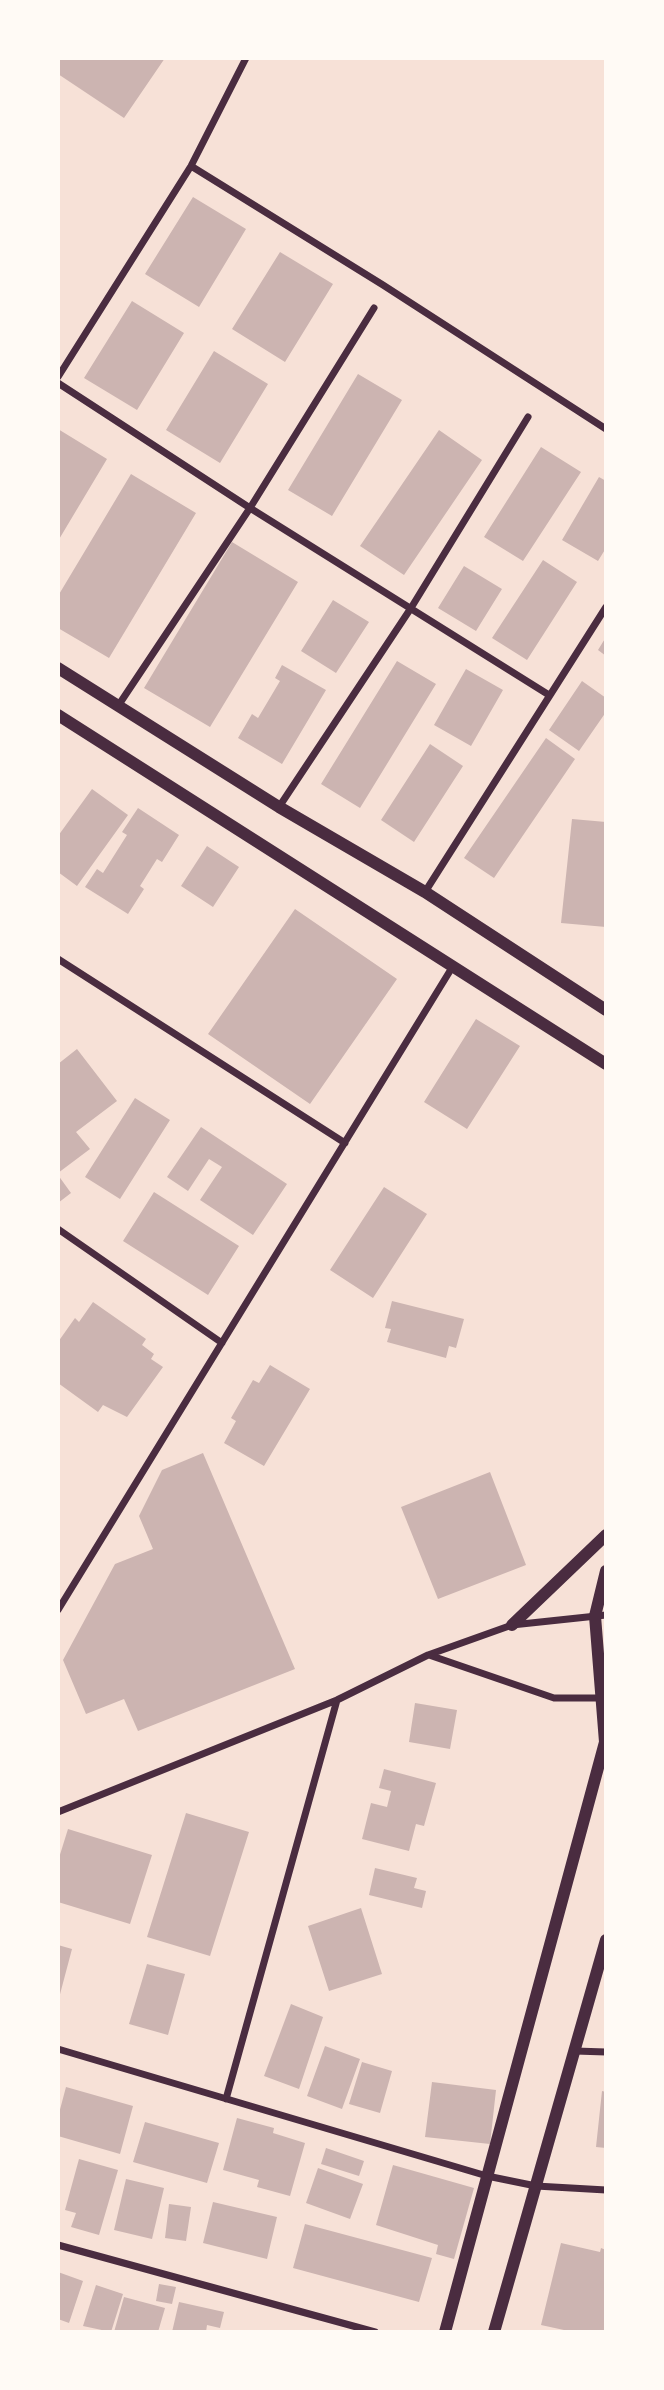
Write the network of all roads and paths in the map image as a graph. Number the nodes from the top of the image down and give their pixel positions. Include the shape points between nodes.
1 (246, 58) edge
2 (191, 166) junction
3 (374, 308) dead end
4 (58, 377) edge
5 (58, 383) edge
6 (528, 417) dead end
7 (606, 429) edge
8 (250, 508) junction
9 (606, 607) edge
10 (411, 608) junction
11 (58, 668) edge
12 (549, 695) junction
13 (118, 706) junction
14 (58, 715) edge
15 (279, 807) junction
16 (425, 892) junction
17 (58, 960) edge
18 (453, 966) junction
19 (606, 1010) edge
20 (606, 1064) edge
21 (345, 1143) junction
22 (58, 1229) edge
23 (222, 1343) junction
24 (606, 1535) edge
25 (606, 1571) edge
26 (58, 1610) edge
27 (600, 1616) edge
28 (512, 1625) junction
29 (428, 1655) junction
30 (604, 1698) edge
31 (337, 1700) junction
32 (58, 1812) edge
33 (606, 1940) edge
34 (58, 2049) edge
35 (575, 2051) junction
36 (606, 2052) edge
37 (226, 2099) junction
38 (487, 2176) junction
39 (536, 2186) junction
40 (606, 2190) edge
41 (58, 2245) edge
42 (375, 2332) edge
43 (445, 2332) edge
44 (494, 2332) edge

1 - 2 street
2 - 4 street
2 - 7 street
3 - 8 street
5 - 8 street
6 - 10 street
8 - 10 street
8 - 13 street
9 - 12 street
10 - 12 street
10 - 15 street
11 - 13 street
12 - 16 street
13 - 15 street
14 - 18 street
15 - 16 street
16 - 19 street
17 - 21 street
18 - 20 street
18 - 21 street
21 - 23 street
22 - 23 street
23 - 26 street
24 - 28 street
25 - 27 street
27 - 28 street
27 - 30 street
28 - 29 street
29 - 30 street via 554,1698
29 - 31 street
30 - 38 street via 605,1742
31 - 32 street
31 - 37 street
33 - 35 street
34 - 37 street
35 - 36 street
35 - 39 street
37 - 38 street
38 - 39 street
38 - 43 street
39 - 40 street
39 - 44 street
41 - 42 street

